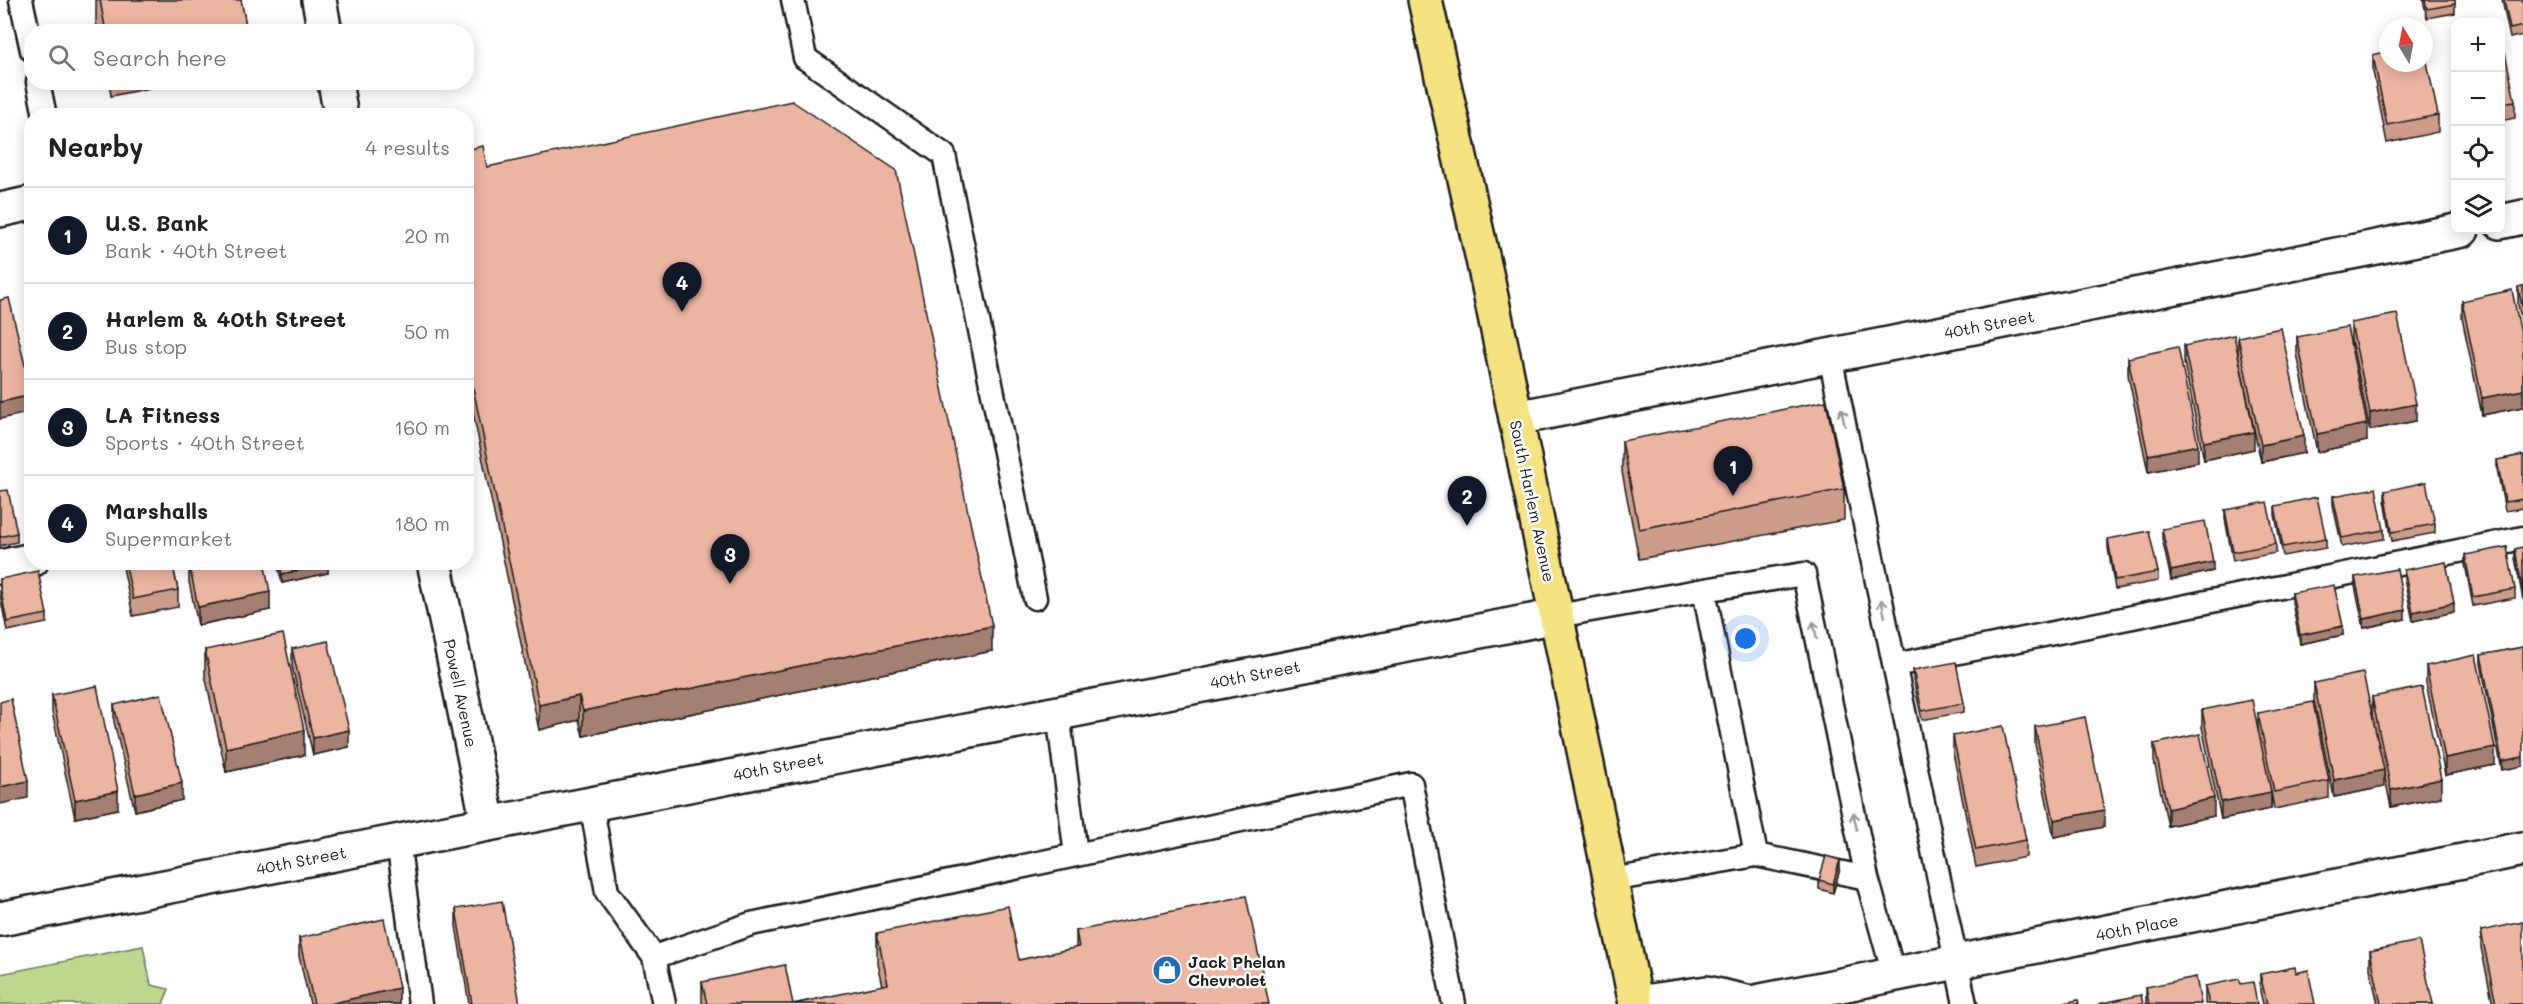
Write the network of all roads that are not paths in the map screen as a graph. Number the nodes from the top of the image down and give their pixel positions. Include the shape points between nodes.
1 (21, 0) edge
2 (319, 0) edge
3 (793, 0) edge
4 (1425, 0) edge
5 (26, 24) edge
6 (324, 24) edge
7 (40, 90) edge
8 (336, 90) edge
9 (43, 108) edge
10 (340, 108) edge
11 (24, 205) edge
12 (0, 210) edge
13 (2523, 217) edge
14 (2505, 221) edge
15 (2451, 232) edge
16 (1830, 356) junction
17 (1516, 418) junction
18 (2523, 538) edge
19 (24, 562) edge
20 (0, 567) edge
21 (436, 570) edge
22 (1704, 590) junction
23 (1035, 598) dead end
24 (1557, 616) junction
25 (1895, 665) junction
26 (1058, 713) junction
27 (591, 802) junction
28 (488, 823) junction
29 (398, 841) junction
30 (2523, 849) edge
31 (1076, 855) junction
32 (1756, 855) junction
33 (1867, 878) junction
34 (1611, 880) junction
35 (0, 918) edge
36 (654, 957) junction
37 (1956, 963) junction
38 (1894, 975) junction
39 (420, 1004) edge
40 (664, 1004) edge
41 (1454, 1004) edge
42 (1635, 1004) edge
43 (1751, 1004) edge
44 (1965, 1004) edge

1 - 5 lane
2 - 6 street
3 - 23 lane via 805,58 944,155
4 - 17 main road, South Harlem Avenue
7 - 9 lane
8 - 10 street
11 - 12 street
13 - 14 street
15 - 16 street, 40th Street
16 - 17 street, 40th Street
25 -> 16 lane
17 - 24 main road, South Harlem Avenue
18 - 25 lane
19 - 20 street
21 - 28 street, Powell Avenue
22 - 24 lane
22 - 32 lane
33 -> 22 lane via 1804,574
24 - 26 street, 40th Street
24 - 34 main road, South Harlem Avenue
25 - 37 lane
26 - 27 street, 40th Street
26 - 31 lane
27 - 28 street, 40th Street
27 - 36 lane via 607,892
28 - 29 street, 40th Street
29 - 35 street, 40th Street
29 - 39 lane
30 - 37 street, 40th Place
31 - 36 lane via 751,924
31 - 41 lane via 1412,784
32 - 33 lane
32 - 34 lane
33 - 38 lane
34 - 42 main road, South Harlem Avenue
36 - 40 lane
37 - 38 street, 40th Place
37 - 44 lane
38 - 43 street, 40th Place
42 - 43 street, 40th Place via 1707,993

